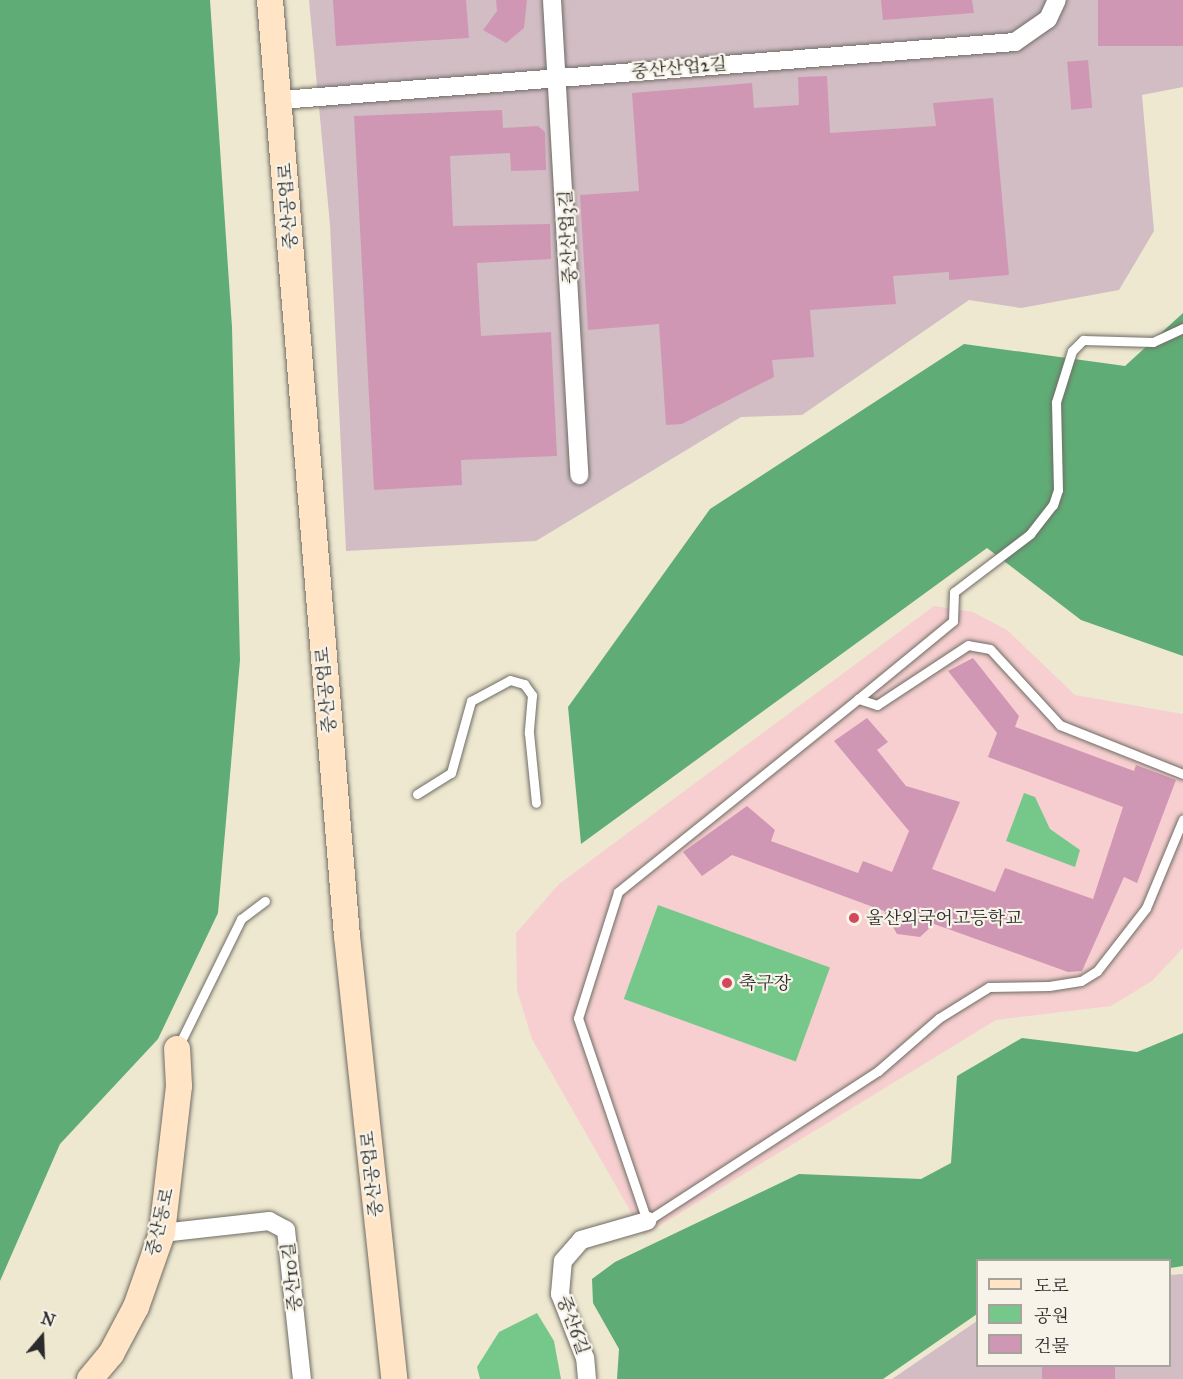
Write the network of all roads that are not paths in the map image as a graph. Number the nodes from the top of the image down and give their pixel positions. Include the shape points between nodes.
1 (270, 0) edge
2 (552, 0) edge
3 (1057, 0) edge
4 (560, 78) junction
5 (281, 100) junction
6 (1183, 328) edge
7 (579, 475) dead end
8 (858, 699) junction
9 (1183, 774) edge
10 (417, 794) dead end
11 (536, 803) dead end
12 (1183, 819) edge
13 (265, 902) dead end
14 (177, 1049) joint
15 (647, 1221) junction
16 (162, 1233) junction
17 (90, 1379) edge
18 (302, 1379) edge
19 (394, 1379) edge
20 (587, 1379) edge

1 - 5 street, 중산공업로
2 - 4 street, 중산산업3길
3 - 4 street, 중산산업2길 via 1048,20 1015,42
4 - 5 street, 중산산업2길
4 - 7 street, 중산산업3길
5 - 19 street, 중산공업로 via 345,913
6 - 8 lane via 1153,342 1083,340 1072,351 1056,402 1058,490 1053,505 1030,534 954,592 953,621
8 - 9 lane via 878,705 955,652 980,644 1060,725
8 - 15 lane via 614,901 579,1018
10 - 11 lane via 451,773 471,701 510,680 524,684 532,695 529,733
12 - 15 lane via 1146,908 1097,971 1081,981 1049,986 989,987 939,1018 878,1071
13 - 14 lane via 241,919
14 - 16 street, 중산동로 via 178,1086
15 - 20 street, 중산6길 via 581,1240 563,1261 560,1294 585,1358
16 - 17 street, 중산동로 via 136,1307 111,1354
16 - 18 street, 중산10길 via 269,1221 286,1230

